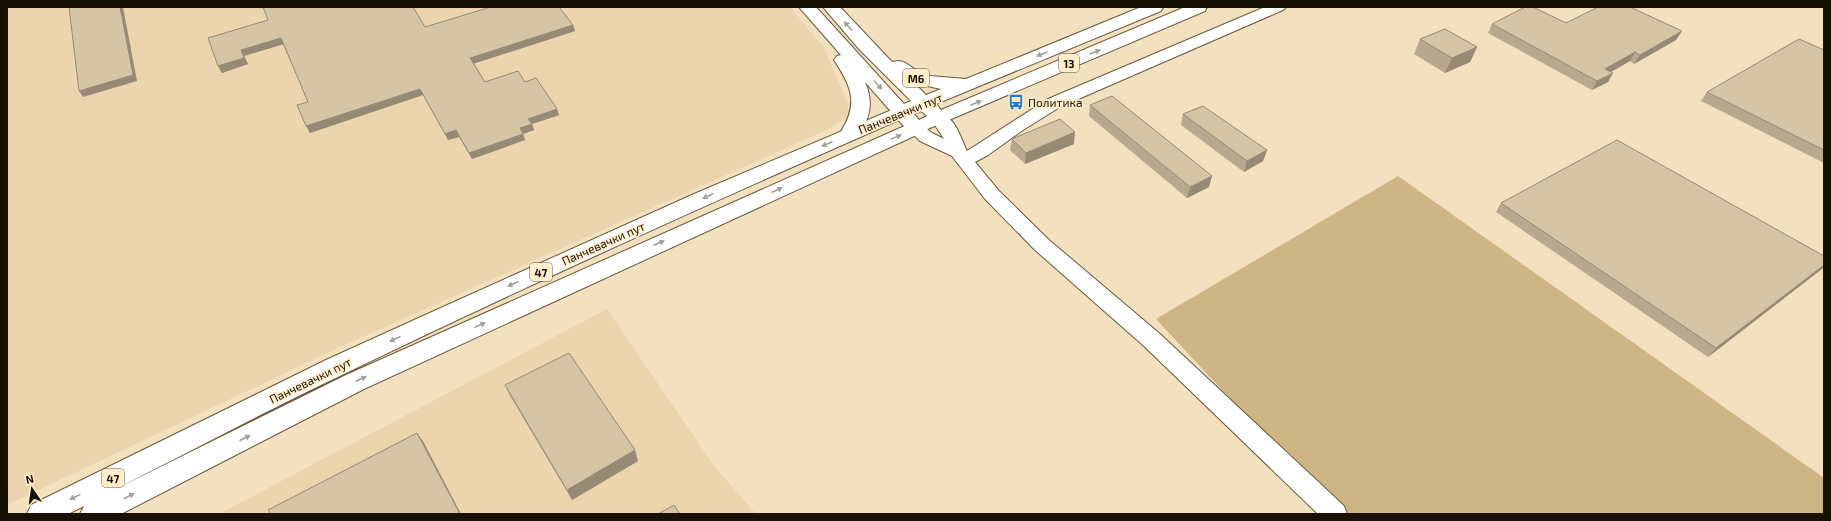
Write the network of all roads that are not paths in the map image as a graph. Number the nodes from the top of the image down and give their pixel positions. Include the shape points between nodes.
1 (807, 7) edge
2 (831, 7) edge
3 (1155, 7) edge
4 (1199, 7) edge
5 (1278, 7) edge
6 (833, 36) junction
7 (865, 45) junction
8 (976, 81) junction
9 (924, 103) junction
10 (901, 112) junction
11 (940, 119) junction
12 (916, 128) junction
13 (850, 134) junction
14 (961, 156) junction
15 (40, 514) edge
16 (94, 514) edge
17 (1335, 514) edge

1 - 6 main road
7 -> 2 main road
3 -> 8 main road, Панчевачки пут / 13
11 -> 4 main road, Панчевачки пут / 13
5 - 14 street via 1054,103 982,151
6 -> 10 main road
6 - 13 main road via 835,48 855,79 861,103 860,120
7 - 8 main road, M6 via 921,80 943,84
7 - 9 main road
8 - 9 main road, Панчевачки пут / 13
9 - 10 main road, Панчевачки пут / 13
9 - 11 main road
10 - 12 main road
10 - 13 main road, Панчевачки пут / 47
11 - 12 main road, Панчевачки пут / 13
11 - 14 street via 951,133
12 - 14 street via 926,137
16 -> 12 main road, Панчевачки пут / 47 via 355,382
13 -> 15 main road, Панчевачки пут / 47 via 335,367
14 - 17 street via 992,195 1042,245 1152,340

